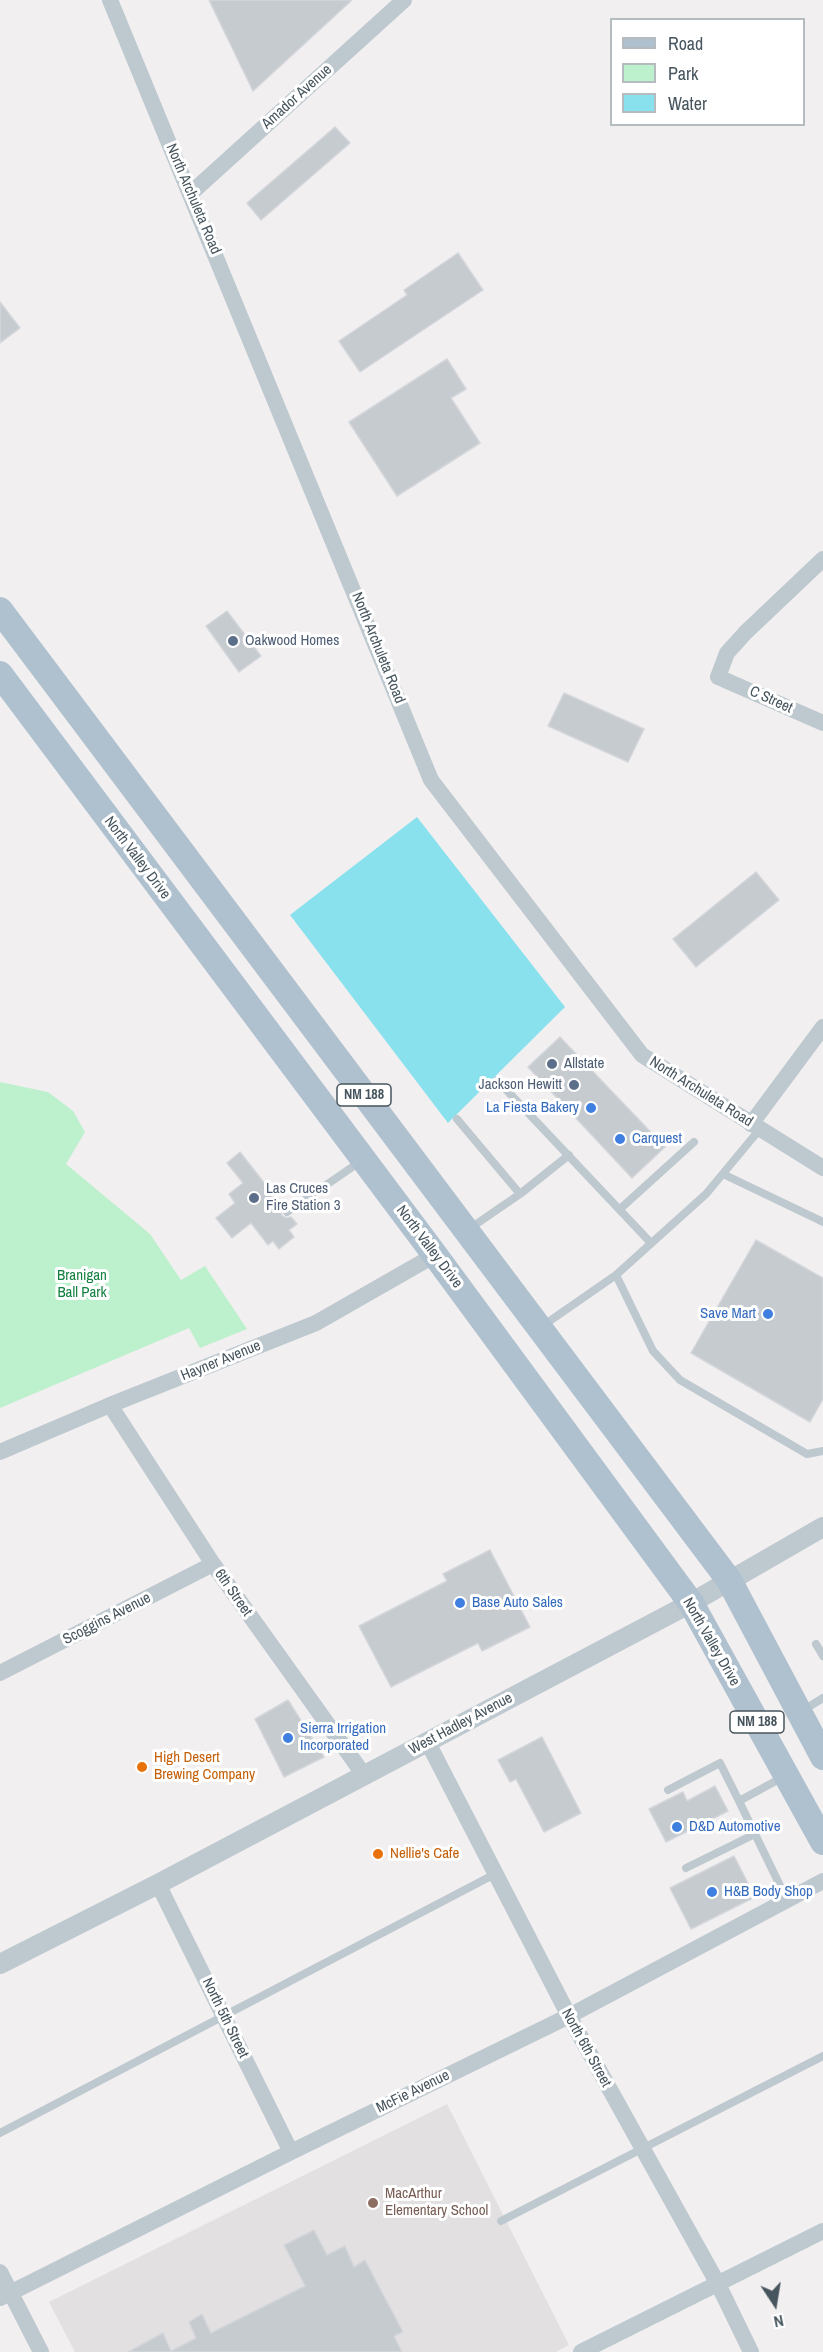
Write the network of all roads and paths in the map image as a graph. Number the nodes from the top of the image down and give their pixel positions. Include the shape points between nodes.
1 (110, 0) edge
2 (404, 0) edge
3 (190, 194) junction
4 (823, 559) edge
5 (0, 610) edge
6 (0, 674) edge
7 (823, 723) edge
8 (823, 1027) edge
9 (497, 1080) dead end
10 (457, 1119) dead end
11 (756, 1126) junction
12 (694, 1142) dead end
13 (569, 1155) junction
14 (364, 1160) junction
15 (823, 1168) edge
16 (723, 1174) junction
17 (520, 1194) junction
18 (620, 1209) junction
19 (287, 1212) dead end
20 (823, 1222) edge
21 (466, 1231) junction
22 (651, 1243) junction
23 (435, 1256) junction
24 (616, 1275) junction
25 (539, 1328) junction
26 (110, 1405) junction
27 (823, 1451) edge
28 (0, 1452) edge
29 (823, 1527) edge
30 (213, 1564) junction
31 (729, 1580) junction
32 (691, 1603) junction
33 (816, 1644) dead end
34 (823, 1656) edge
35 (0, 1673) edge
36 (823, 1698) edge
37 (800, 1713) junction
38 (427, 1741) junction
39 (823, 1757) edge
40 (364, 1775) junction
41 (786, 1776) junction
42 (668, 1790) dead end
43 (739, 1801) junction
44 (755, 1834) junction
45 (823, 1842) edge
46 (686, 1868) dead end
47 (495, 1874) junction
48 (823, 1881) edge
49 (158, 1884) junction
50 (787, 1900) junction
51 (0, 1964) edge
52 (223, 2015) junction
53 (568, 2016) junction
54 (823, 2056) edge
55 (0, 2133) edge
56 (642, 2148) junction
57 (291, 2152) junction
58 (501, 2221) dead end
59 (823, 2231) edge
60 (0, 2272) edge
61 (718, 2284) junction
62 (5, 2296) edge
63 (41, 2352) edge
64 (582, 2352) edge
65 (751, 2352) edge

1 - 3 street, North Archuleta Road
2 - 3 street, Amador Avenue
3 - 11 street, North Archuleta Road via 431,780 642,1056
4 - 7 street, C Street via 727,653 718,677
5 - 21 main road, NM 188
6 - 14 main road, North Valley Drive / NM 188
8 - 11 street
9 - 13 lane
10 - 17 lane
11 - 15 street, North Archuleta Road
11 - 16 lane
12 - 18 lane
13 - 17 lane
13 - 18 lane
14 - 19 lane
14 - 23 main road, North Valley Drive / NM 188
16 - 20 lane
16 - 22 lane
17 - 21 lane
18 - 22 lane
21 - 25 main road, NM 188
22 - 24 lane
23 - 26 street, Hayner Avenue via 316,1323
23 - 32 main road, North Valley Drive / NM 188
24 - 25 lane
24 - 27 lane via 653,1351 680,1380 807,1454
25 - 31 main road, NM 188
26 - 28 street, Hayner Avenue
26 - 30 street, 6th Street
29 - 31 street, West Hadley Avenue
30 - 35 street, Scoggins Avenue
30 - 40 street, 6th Street
31 - 32 street, West Hadley Avenue
31 - 37 main road, NM 188
32 - 38 street, West Hadley Avenue
32 - 41 main road, North Valley Drive / NM 188
33 - 34 lane
36 - 37 lane
37 - 39 main road, NM 188
38 - 40 street, West Hadley Avenue
38 - 47 street, North 6th Street
40 - 49 street, West Hadley Avenue
41 - 43 lane
41 - 45 main road, North Valley Drive / NM 188
42 - 43 lane via 720,1763
43 - 44 lane
44 - 46 lane
44 - 50 lane
47 - 52 lane
47 - 53 street, North 6th Street
48 - 50 street, McFie Avenue
49 - 51 street, West Hadley Avenue
49 - 52 street, North 5th Street
50 - 53 street, McFie Avenue
52 - 55 lane
52 - 57 street, North 5th Street
53 - 56 street, North 6th Street
53 - 57 street, McFie Avenue
54 - 56 lane
56 - 58 lane
56 - 61 street, North 6th Street
57 - 62 street, McFie Avenue
59 - 61 street
60 - 62 street
61 - 64 street
61 - 65 street, North 6th Street
62 - 63 street

